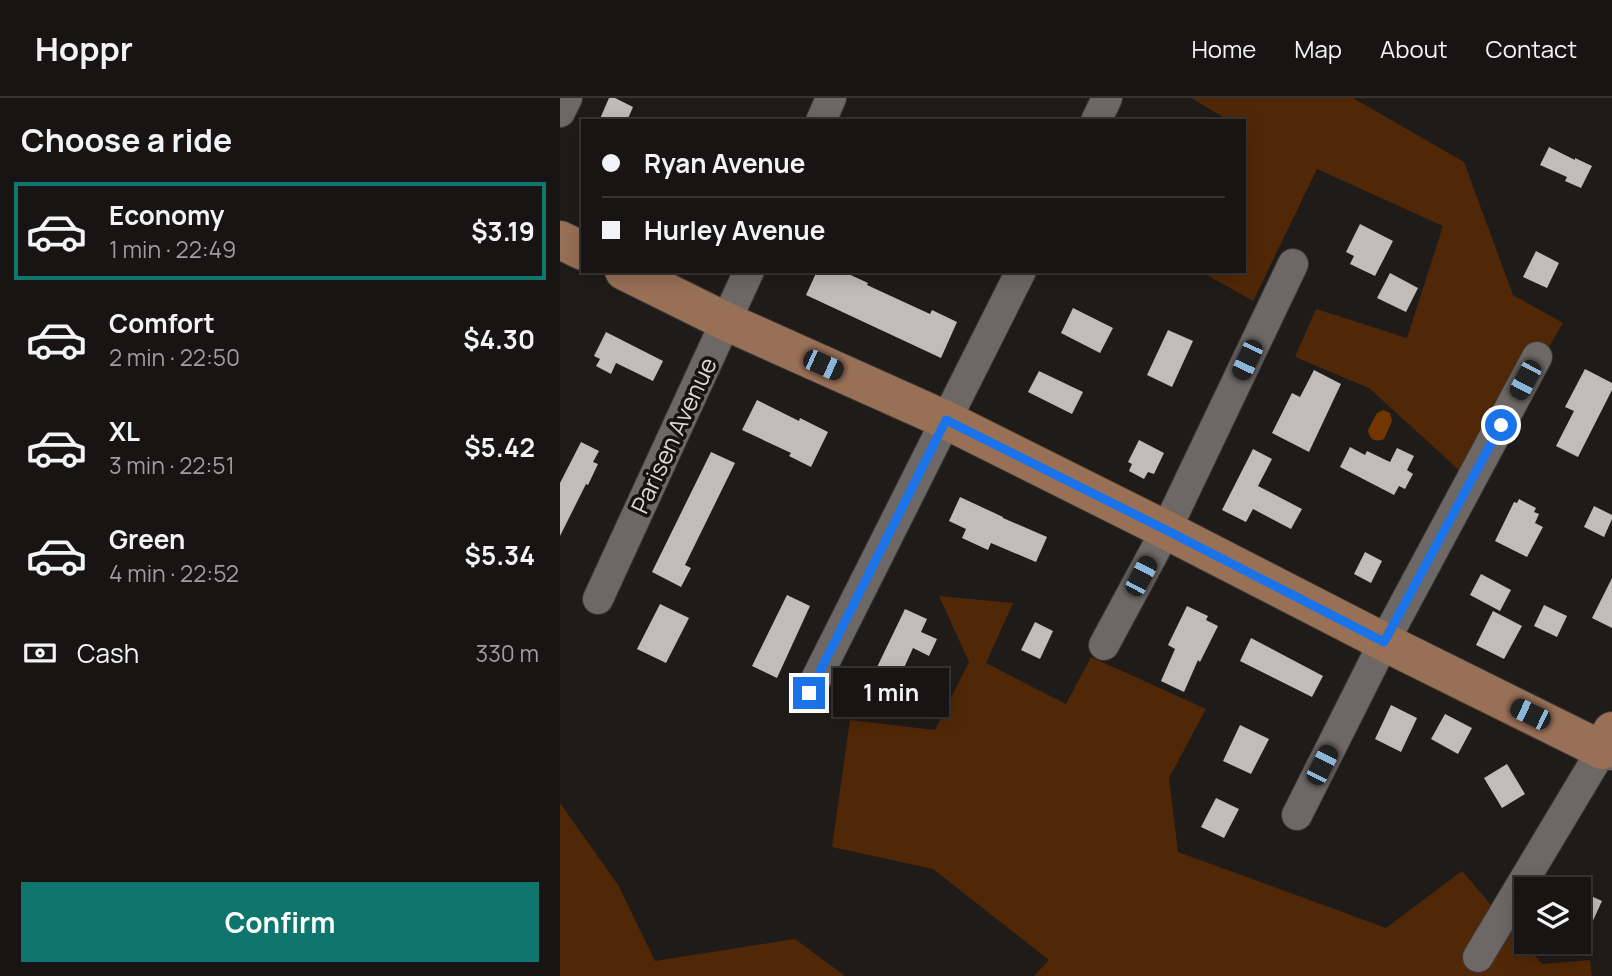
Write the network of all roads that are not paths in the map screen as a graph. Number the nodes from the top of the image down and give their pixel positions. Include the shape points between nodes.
1 (567, 98) edge
2 (831, 98) edge
3 (1107, 98) edge
4 (560, 112) edge
5 (822, 119) edge
6 (1097, 119) edge
7 (560, 240) edge
8 (581, 250) edge
9 (1293, 264) dead end
10 (628, 273) edge
11 (748, 273) edge
12 (1020, 273) edge
13 (725, 321) junction
14 (1537, 357) dead end
15 (946, 420) junction
16 (1166, 530) junction
17 (598, 599) dead end
18 (1384, 642) junction
19 (1104, 645) dead end
20 (809, 693) dead end
21 (1609, 745) edge
22 (1297, 815) dead end
23 (1478, 957) dead end

1 - 4 street
2 - 5 street
3 - 6 street
7 - 8 main road
9 - 16 street
10 - 13 main road
11 - 13 street, Parisen Avenue
12 - 15 street
13 - 15 main road
13 - 17 street, Parisen Avenue
14 - 18 street
15 - 16 main road
15 - 20 street
16 - 18 main road
16 - 19 street
18 - 21 main road
18 - 22 street
21 - 23 street

